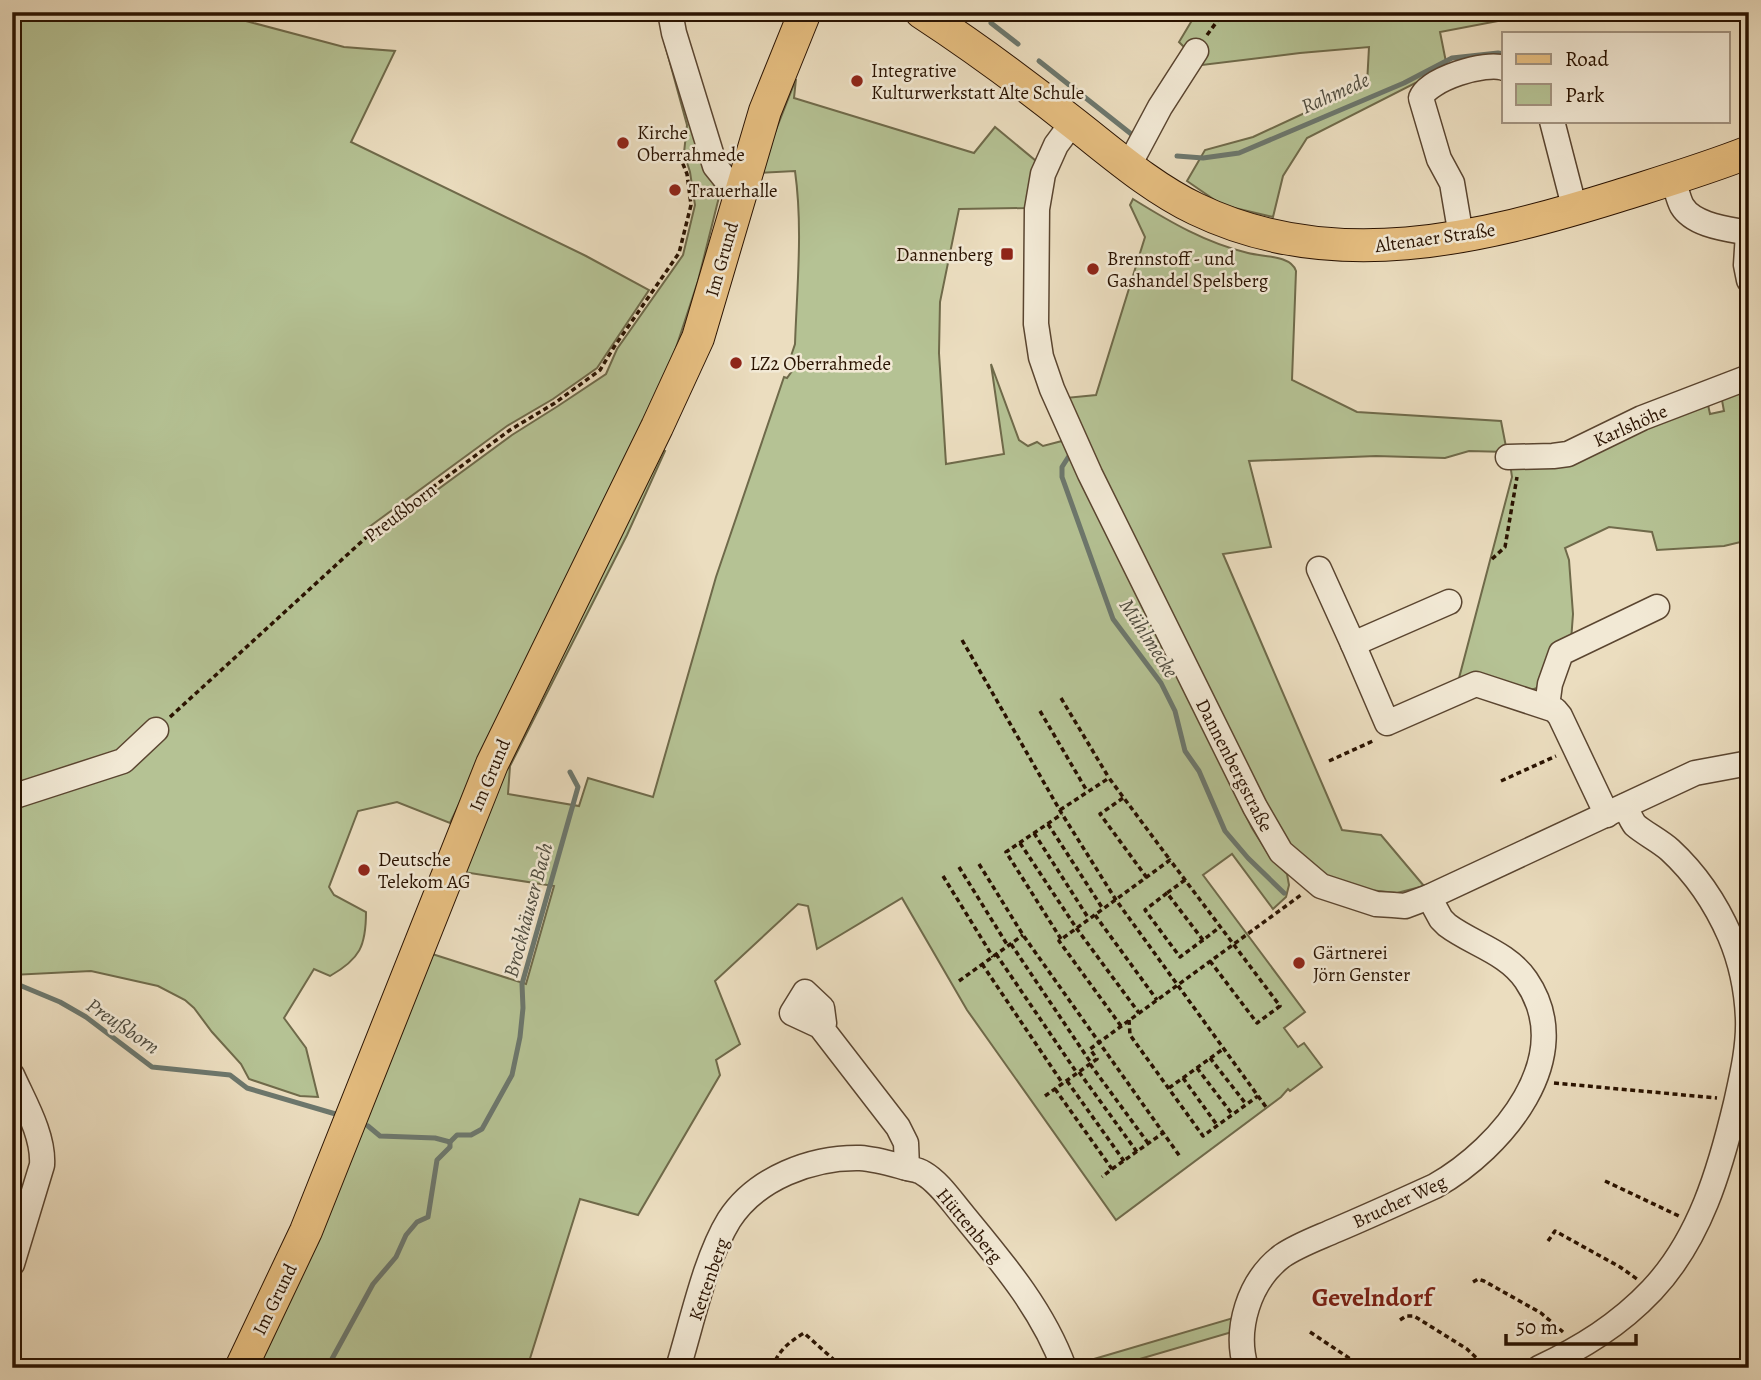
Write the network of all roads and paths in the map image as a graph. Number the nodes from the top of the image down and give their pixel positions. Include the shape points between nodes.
1 (670, 12) edge
2 (921, 12) edge
3 (1224, 12) edge
4 (1248, 12) edge
5 (1261, 12) edge
6 (799, 18) edge
7 (1196, 51) joint
8 (1502, 67) edge
9 (1073, 122) junction
10 (1551, 122) edge
11 (1749, 152) edge
12 (679, 154) dead end
13 (1128, 167) junction
14 (1673, 179) junction
15 (742, 186) junction
16 (1575, 209) junction
17 (1748, 233) edge
18 (1461, 236) junction
19 (1749, 280) edge
20 (1749, 377) edge
21 (1515, 458) joint
22 (1492, 559) dead end
23 (1319, 569) dead end
24 (1449, 603) dead end
25 (1657, 607) dead end
26 (962, 640) dead end
27 (1353, 644) junction
28 (1061, 698) dead end
29 (1547, 706) junction
30 (1040, 711) dead end
31 (1387, 723) junction
32 (156, 730) joint
33 (1574, 747) junction
34 (1329, 761) dead end
35 (1749, 763) edge
36 (1109, 778) junction
37 (1500, 781) dead end
38 (1087, 791) junction
39 (12, 797) edge
40 (1123, 798) junction
41 (1616, 811) junction
42 (1061, 812) junction
43 (1048, 824) junction
44 (1034, 833) junction
45 (1020, 843) junction
46 (1170, 860) junction
47 (979, 864) dead end
48 (959, 867) dead end
49 (943, 876) dead end
50 (1147, 877) junction
51 (1185, 880) junction
52 (1317, 883) junction
53 (1167, 893) junction
54 (1429, 897) junction
55 (1116, 900) junction
56 (1103, 909) junction
57 (1095, 915) junction
58 (1090, 919) junction
59 (1221, 927) junction
60 (1077, 929) junction
61 (1023, 935) junction
62 (1062, 939) junction
63 (1203, 940) junction
64 (1233, 943) junction
65 (1009, 945) junction
66 (994, 956) junction
67 (1210, 961) junction
68 (982, 964) junction
69 (959, 981) dead end
70 (1177, 985) junction
71 (1157, 1000) junction
72 (1139, 1013) junction
73 (1129, 1020) junction
74 (820, 1026) dead end
75 (1121, 1026) junction
76 (1099, 1041) junction
77 (1223, 1049) junction
78 (1210, 1058) junction
79 (1090, 1063) junction
80 (1197, 1068) junction
81 (1078, 1073) junction
82 (12, 1075) edge
83 (1183, 1079) junction
84 (1535, 1081) junction
85 (1065, 1082) junction
86 (1169, 1088) junction
87 (1055, 1089) junction
88 (1045, 1096) dead end
89 (1258, 1096) junction
90 (1737, 1097) junction
91 (1246, 1104) junction
92 (1266, 1107) dead end
93 (1232, 1115) junction
94 (1217, 1125) junction
95 (1163, 1133) junction
96 (1148, 1143) junction
97 (1137, 1152) junction
98 (1181, 1158) dead end
99 (1124, 1161) junction
100 (907, 1168) junction
101 (1112, 1169) junction
102 (1102, 1177) dead end
103 (1605, 1181) dead end
104 (1697, 1224) junction
105 (1548, 1241) dead end
106 (12, 1264) edge
107 (1473, 1282) dead end
108 (1652, 1290) junction
109 (1400, 1320) dead end
110 (1310, 1332) dead end
111 (1580, 1348) junction
112 (241, 1368) edge
113 (678, 1368) edge
114 (772, 1368) edge
115 (843, 1368) edge
116 (1064, 1368) edge
117 (1246, 1368) edge
118 (1364, 1368) edge
119 (1487, 1368) edge
120 (1539, 1368) edge

1 - 15 street via 715,166 727,181
2 - 9 main road, Altenaer Straße
3 - 7 path
4 - 5 path via 1256,16
6 - 15 main road, Im Grund
7 - 13 street
8 - 18 street via 1481,67 1451,76 1421,98 1439,159 1452,183
9 - 13 main road, Altenaer Straße
9 - 52 street, Dannenbergstraße via 1043,174 1037,209 1036,324 1041,357 1090,474 1255,807 1281,852
10 - 16 street
11 - 14 main road, Altenaer Straße
12 - 32 path, Preußborn via 691,205 679,254 600,370 371,533
13 - 18 main road, Altenaer Straße via 1194,208 1242,229 1278,238 1319,245 1376,246
14 - 16 main road, Altenaer Straße
14 - 17 street via 1682,206 1697,219
15 - 112 main road, Im Grund via 698,338 492,764 306,1231
16 - 18 main road, Altenaer Straße
17 - 19 street
20 - 21 street, Karlshöhe via 1642,418 1569,454
21 - 22 path via 1505,547
23 - 27 street
24 - 27 street
25 - 29 street via 1561,653
26 - 42 path
27 - 31 street
28 - 36 path
29 - 31 street via 1476,684
29 - 33 street via 1560,716
30 - 38 path
31 - 34 path via 1391,733
32 - 39 street via 123,761
33 - 37 path
33 - 41 street
35 - 41 street, Dannenbergstraße via 1695,773
36 - 38 path
36 - 40 path
38 - 42 path
40 - 46 path
40 - 50 path via 1100,814
41 - 54 street, Dannenbergstraße
41 - 90 street via 1669,849 1694,875 1731,938 1746,994 1748,1022
42 - 43 path
42 - 55 path
43 - 44 path
43 - 56 path
44 - 45 path
44 - 58 path
45 - 60 path
45 - 62 path via 1006,852
46 - 50 path
46 - 51 path
47 - 61 path
48 - 65 path
49 - 66 path
50 - 55 path
51 - 53 path
51 - 59 path
52 - 54 street, Dannenbergstraße via 1376,904 1405,905
52 - 64 path
53 - 63 path
53 - 63 path via 1145,910 1180,957
54 - 84 street, Brucher Weg via 1447,925 1497,953 1525,979 1544,1030
55 - 56 path
55 - 70 path
56 - 57 path
57 - 58 path
57 - 71 path
58 - 60 path
59 - 63 path
59 - 64 path
60 - 62 path
60 - 72 path
61 - 65 path
61 - 76 path
62 - 75 path via 1059,941
64 - 67 path
64 - 67 path via 1280,1006 1257,1023
65 - 66 path
65 - 79 path
66 - 68 path
66 - 81 path
67 - 70 path
68 - 69 path
68 - 85 path
70 - 71 path
70 - 77 path
71 - 72 path
72 - 73 path
73 - 75 path
73 - 86 path via 1130,1035
74 - 100 street via 898,1127 906,1143
75 - 76 path
76 - 79 path via 1090,1049 1097,1059
76 - 95 path
77 - 78 path
77 - 89 path
78 - 80 path
78 - 91 path
79 - 81 path
79 - 96 path
80 - 83 path
80 - 93 path
81 - 85 path
81 - 97 path
82 - 106 street via 43,1155
83 - 86 path
83 - 94 path
84 - 90 path
84 - 117 street, Brucher Weg via 1493,1141 1454,1175 1276,1261 1248,1303 1242,1329
85 - 87 path
85 - 99 path
86 - 94 path via 1203,1136
87 - 88 path
87 - 101 path
89 - 91 path
89 - 92 path
90 - 104 street via 1717,1176
91 - 93 path
93 - 94 path
95 - 96 path
95 - 98 path
96 - 97 path
97 - 99 path
99 - 101 path
100 - 113 street, Kettenberg via 860,1158 825,1160 781,1176 752,1194 730,1219 715,1249
100 - 116 street, Hüttenberg via 924,1173 946,1194 1006,1268 1040,1316
101 - 102 path
103 - 104 path
104 - 108 street
105 - 108 path via 1555,1231
107 - 111 path via 1484,1281 1541,1313
108 - 111 street
109 - 119 path via 1415,1316 1467,1349
110 - 118 path
111 - 120 street
114 - 115 path via 781,1350 804,1333

